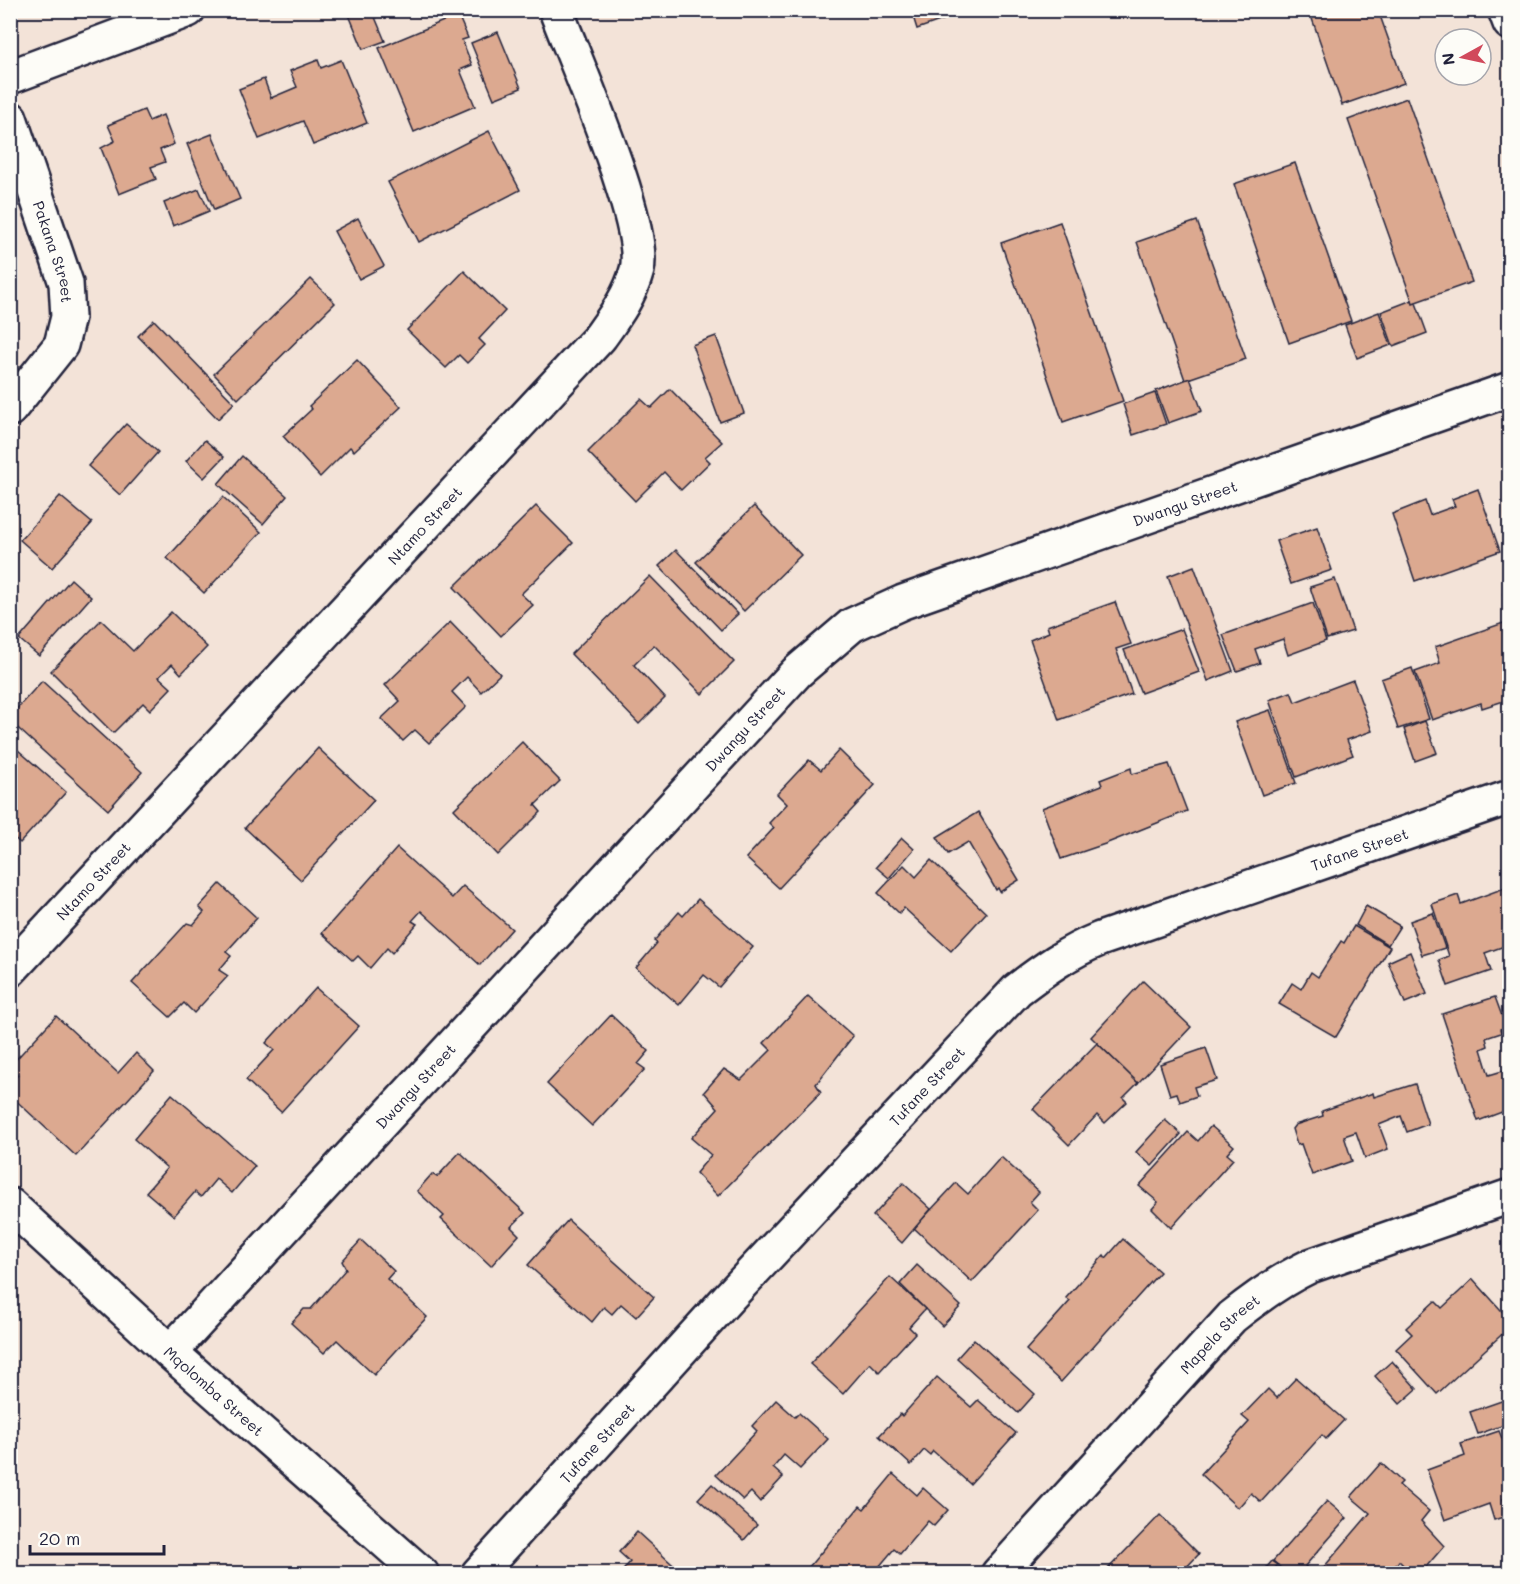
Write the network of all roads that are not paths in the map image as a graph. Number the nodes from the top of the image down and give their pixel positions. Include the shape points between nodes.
1 (188, 10) edge
2 (556, 10) edge
3 (1505, 10) edge
4 (1509, 23) edge
5 (10, 78) edge
6 (10, 118) edge
7 (1509, 389) edge
8 (10, 409) edge
9 (1509, 797) edge
10 (10, 970) edge
11 (1509, 1196) edge
12 (10, 1205) edge
13 (170, 1352) junction
14 (422, 1574) edge
15 (478, 1574) edge
16 (998, 1574) edge

1 - 5 street
2 - 10 street, Ntamo Street via 636,228 638,268 625,303 600,337
3 - 4 street
6 - 8 street, Pakana Street via 66,283 68,317 61,345
7 - 13 street, Dwangu Street via 934,591 852,625 797,672
9 - 15 street, Tufane Street via 1100,939 1070,951 1045,968 1017,990 730,1296
11 - 16 street, Mapela Street via 1310,1266 1255,1299 1232,1317
12 - 13 street, Mqolomba Street
13 - 14 street, Mqolomba Street

